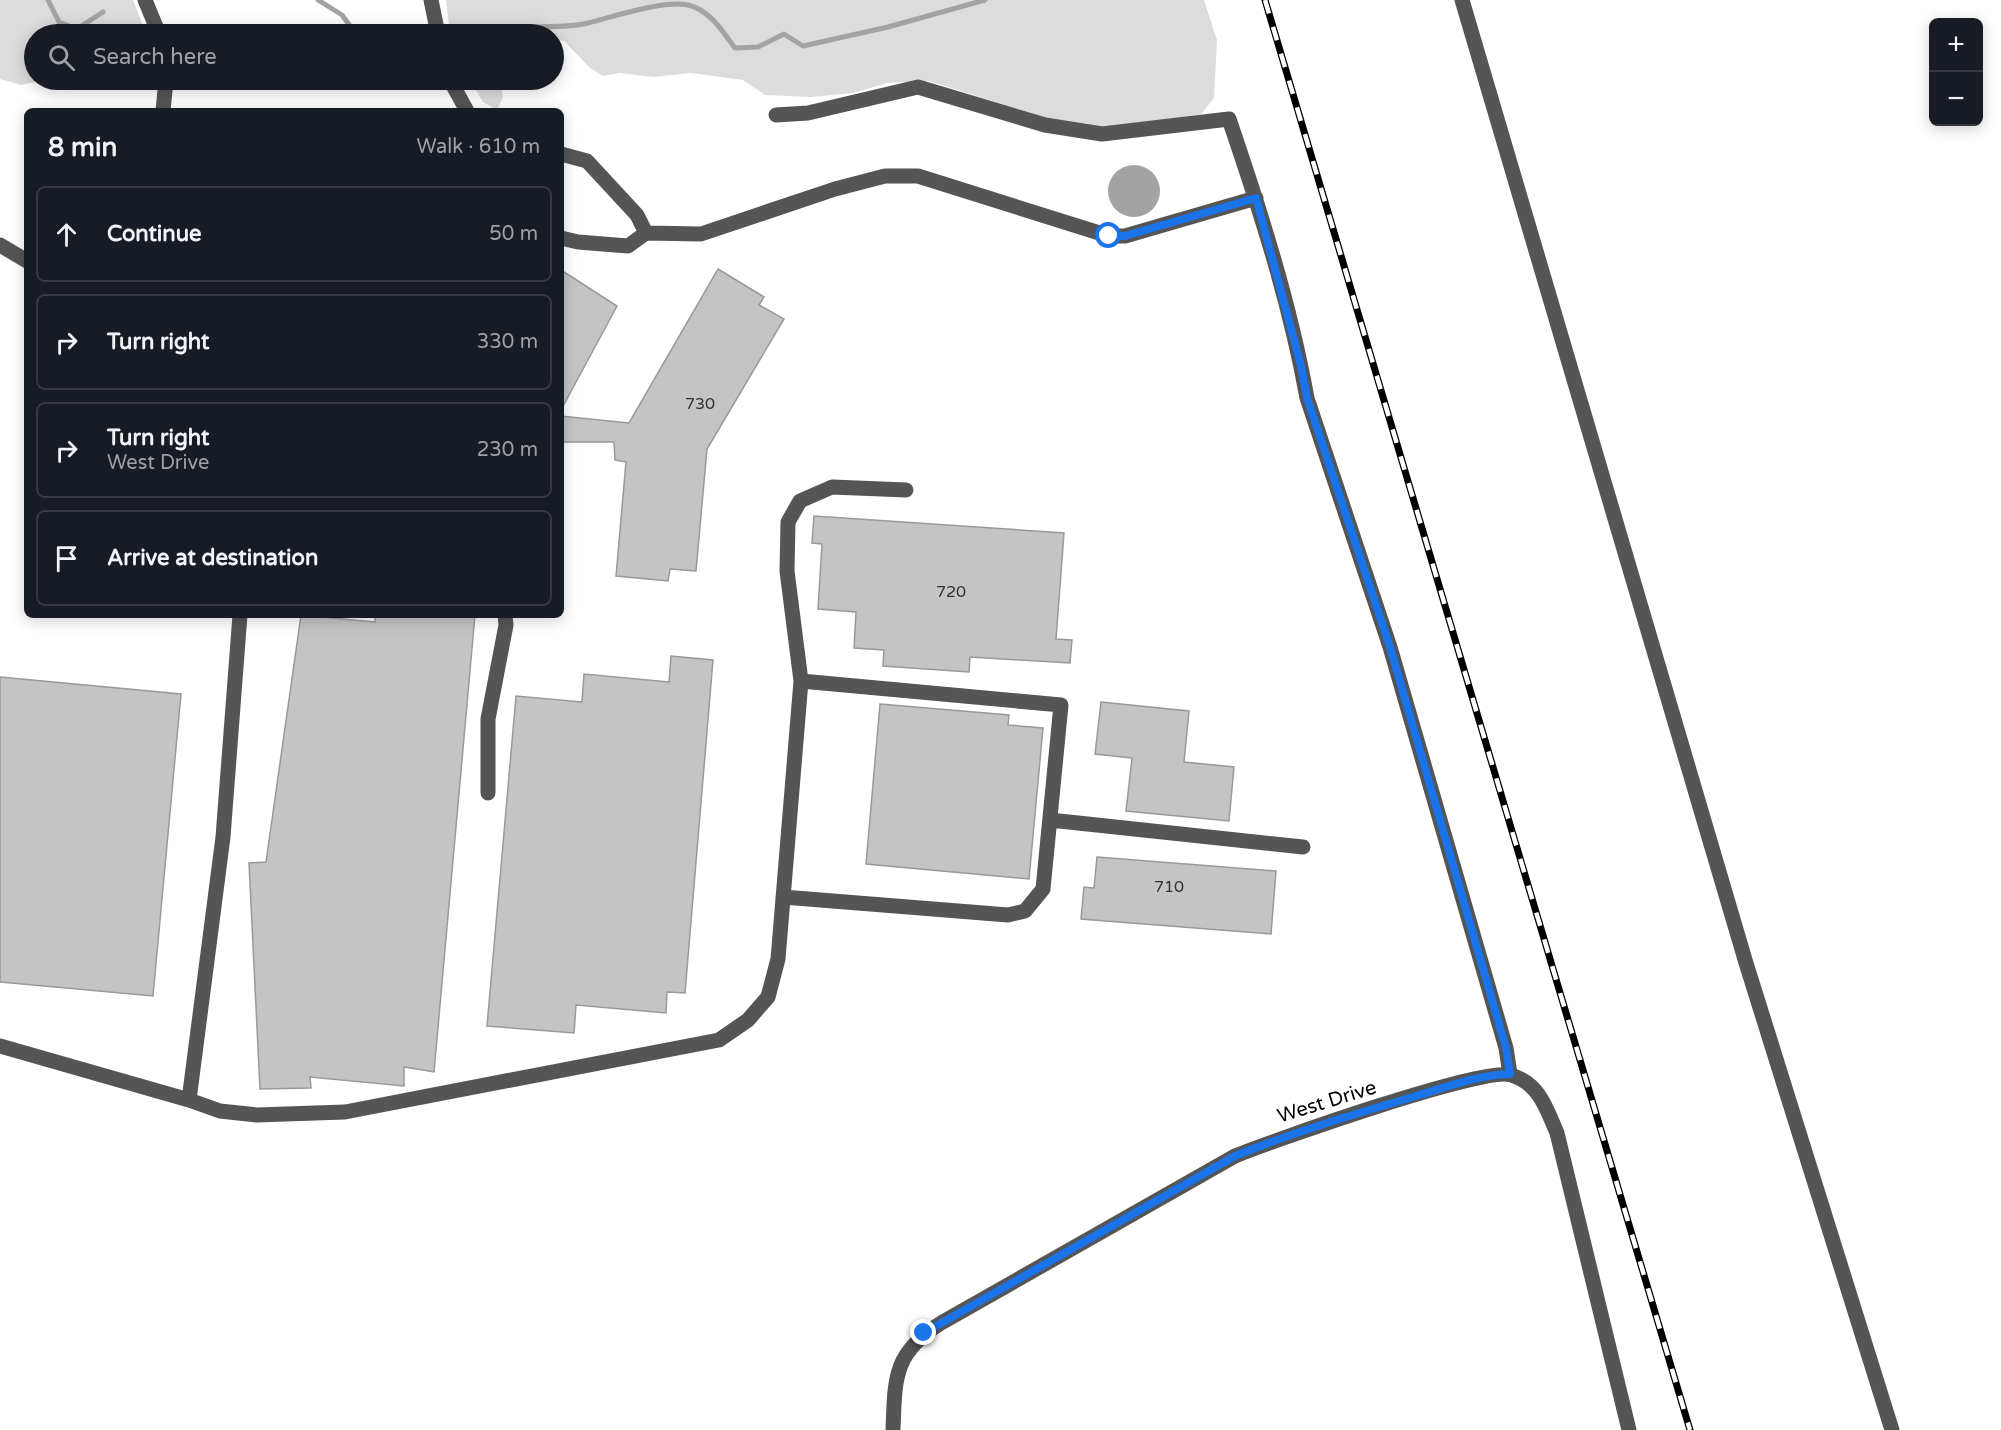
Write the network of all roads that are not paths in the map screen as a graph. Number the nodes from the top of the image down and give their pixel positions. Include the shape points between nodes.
1 (146, 0) edge
2 (431, 0) edge
3 (1462, 0) edge
4 (155, 24) edge
5 (436, 24) edge
6 (165, 90) edge
7 (455, 90) edge
8 (163, 108) edge
9 (465, 108) edge
10 (776, 115) dead end
11 (564, 155) edge
12 (1256, 198) junction
13 (646, 233) junction
14 (564, 239) edge
15 (0, 245) edge
16 (24, 259) edge
17 (906, 490) dead end
18 (240, 618) edge
19 (505, 618) edge
20 (801, 681) junction
21 (488, 793) dead end
22 (1050, 820) junction
23 (1304, 847) dead end
24 (783, 897) junction
25 (0, 1046) edge
26 (1510, 1074) junction
27 (189, 1100) junction
28 (893, 1430) edge
29 (1629, 1430) edge
30 (1892, 1430) edge

1 - 4 street
2 - 5 street
3 - 30 street via 1743,951
6 - 8 street
7 - 9 street
10 - 12 street via 808,113 918,87 1045,125 1102,134 1229,119
11 - 13 street via 587,161 637,215
12 - 13 street via 1125,236 1109,236 918,176 885,176 701,234
12 - 26 street via 1307,398 1390,647 1506,1048
13 - 14 street via 628,246
15 - 16 street
17 - 20 street via 832,487 800,501 788,522 787,571
18 - 27 street via 223,837
19 - 21 street via 488,719
20 - 22 street via 1061,705
20 - 24 street
22 - 23 street
22 - 24 street via 1043,889 1025,911 1008,915
24 - 27 street via 778,959 768,997 748,1020 719,1040 345,1112 257,1115 220,1111
25 - 27 street
26 - 28 street, West Drive via 1488,1075 1395,1102 1235,1156 971,1305 909,1346 894,1388
26 - 29 street via 1539,1092 1557,1133

